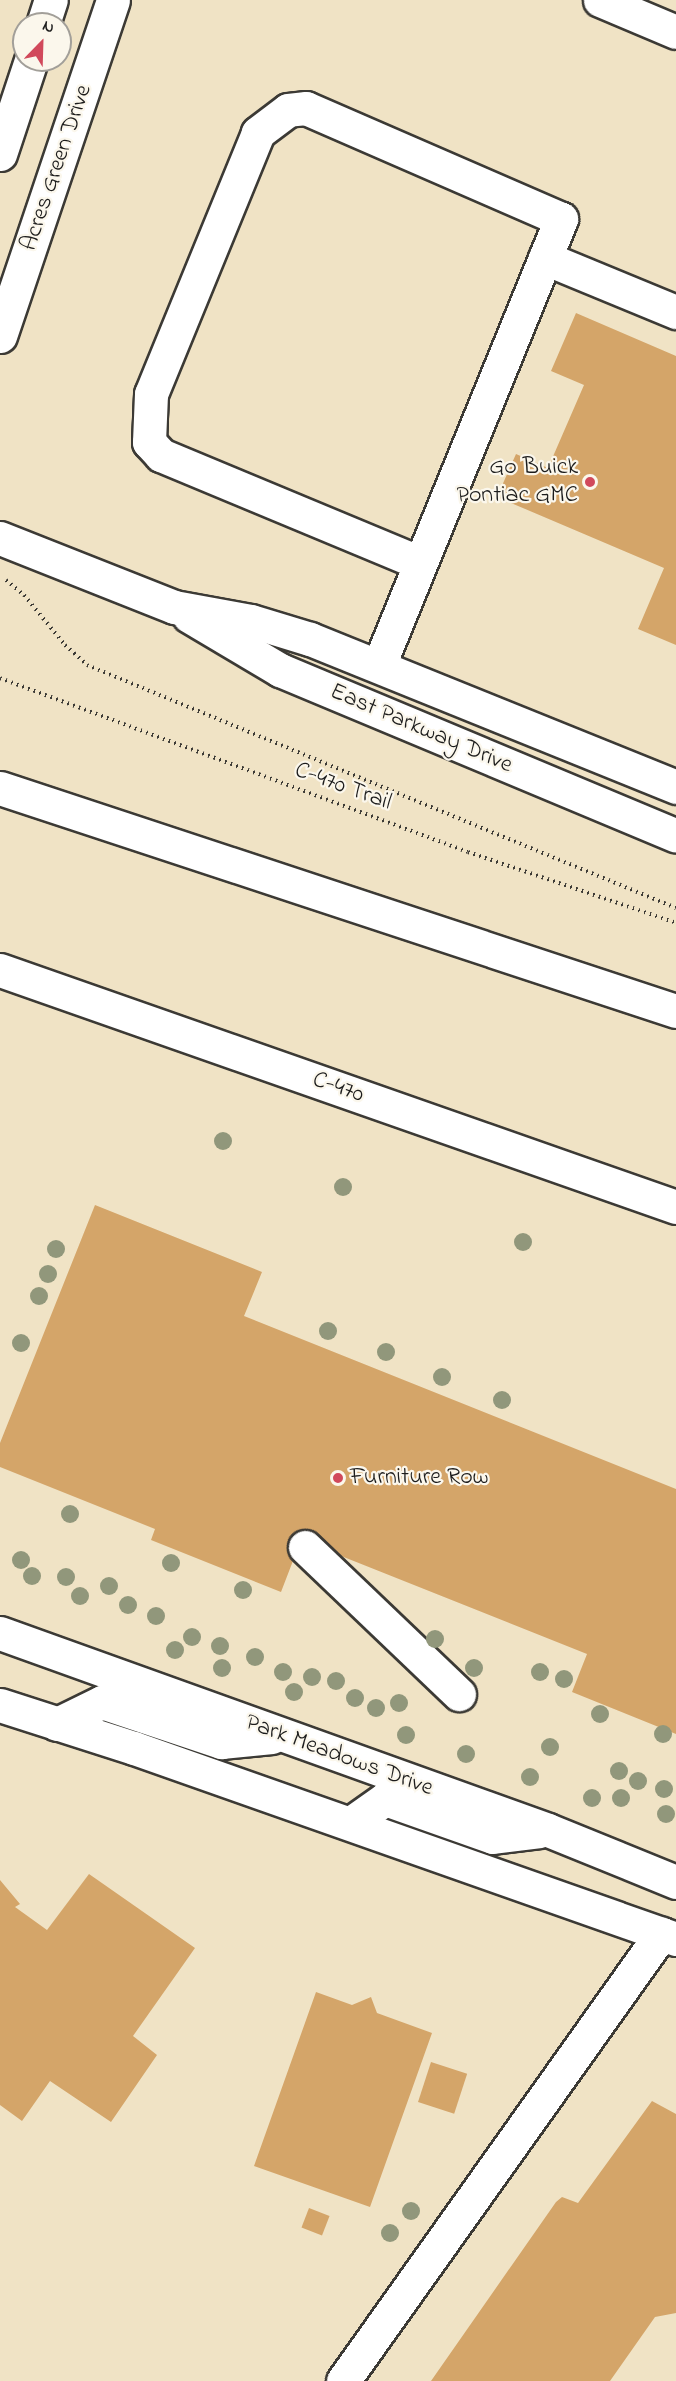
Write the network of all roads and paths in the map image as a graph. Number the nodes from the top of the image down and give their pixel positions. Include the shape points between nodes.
1 (113, 0) edge
2 (600, 0) edge
3 (676, 32) edge
4 (27, 72) edge
5 (0, 154) edge
6 (545, 258) junction
7 (676, 312) edge
8 (0, 336) edge
9 (0, 538) edge
10 (418, 562) junction
11 (0, 579) edge
12 (174, 607) junction
13 (379, 665) junction
14 (0, 678) edge
15 (676, 787) edge
16 (0, 788) edge
17 (676, 836) edge
18 (676, 908) edge
19 (676, 923) edge
20 (0, 970) edge
21 (676, 1011) edge
22 (676, 1206) edge
23 (305, 1547) dead end
24 (0, 1634) edge
25 (459, 1694) dead end
26 (0, 1705) edge
27 (57, 1724) junction
28 (279, 1736) junction
29 (351, 1823) junction
30 (548, 1830) junction
31 (676, 1882) edge
32 (671, 1933) edge
33 (343, 2381) edge

1 - 8 main road, Acres Green Drive
2 - 3 main road
4 - 5 main road
6 - 7 main road
6 - 10 main road
6 - 10 main road via 561,219 306,108 288,110 258,133 151,394 149,441 161,455
9 - 12 main road, East Parkway Drive
10 - 13 main road
11 - 18 path via 24,595 87,665
12 - 13 main road, East Parkway Drive via 275,628
12 - 17 main road, East Parkway Drive via 280,670
13 - 15 main road, East Parkway Drive
14 - 19 path, C-470 Trail via 468,852
16 - 21 main road
20 - 22 main road, C-470
23 - 25 main road
24 - 28 main road, Park Meadows Drive
26 - 27 main road
27 - 28 main road via 102,1702 221,1743
27 - 29 main road
28 - 30 main road, Park Meadows Drive
29 - 30 main road via 385,1799 493,1837
29 - 32 main road
30 - 31 main road, Park Meadows Drive
32 - 33 main road

